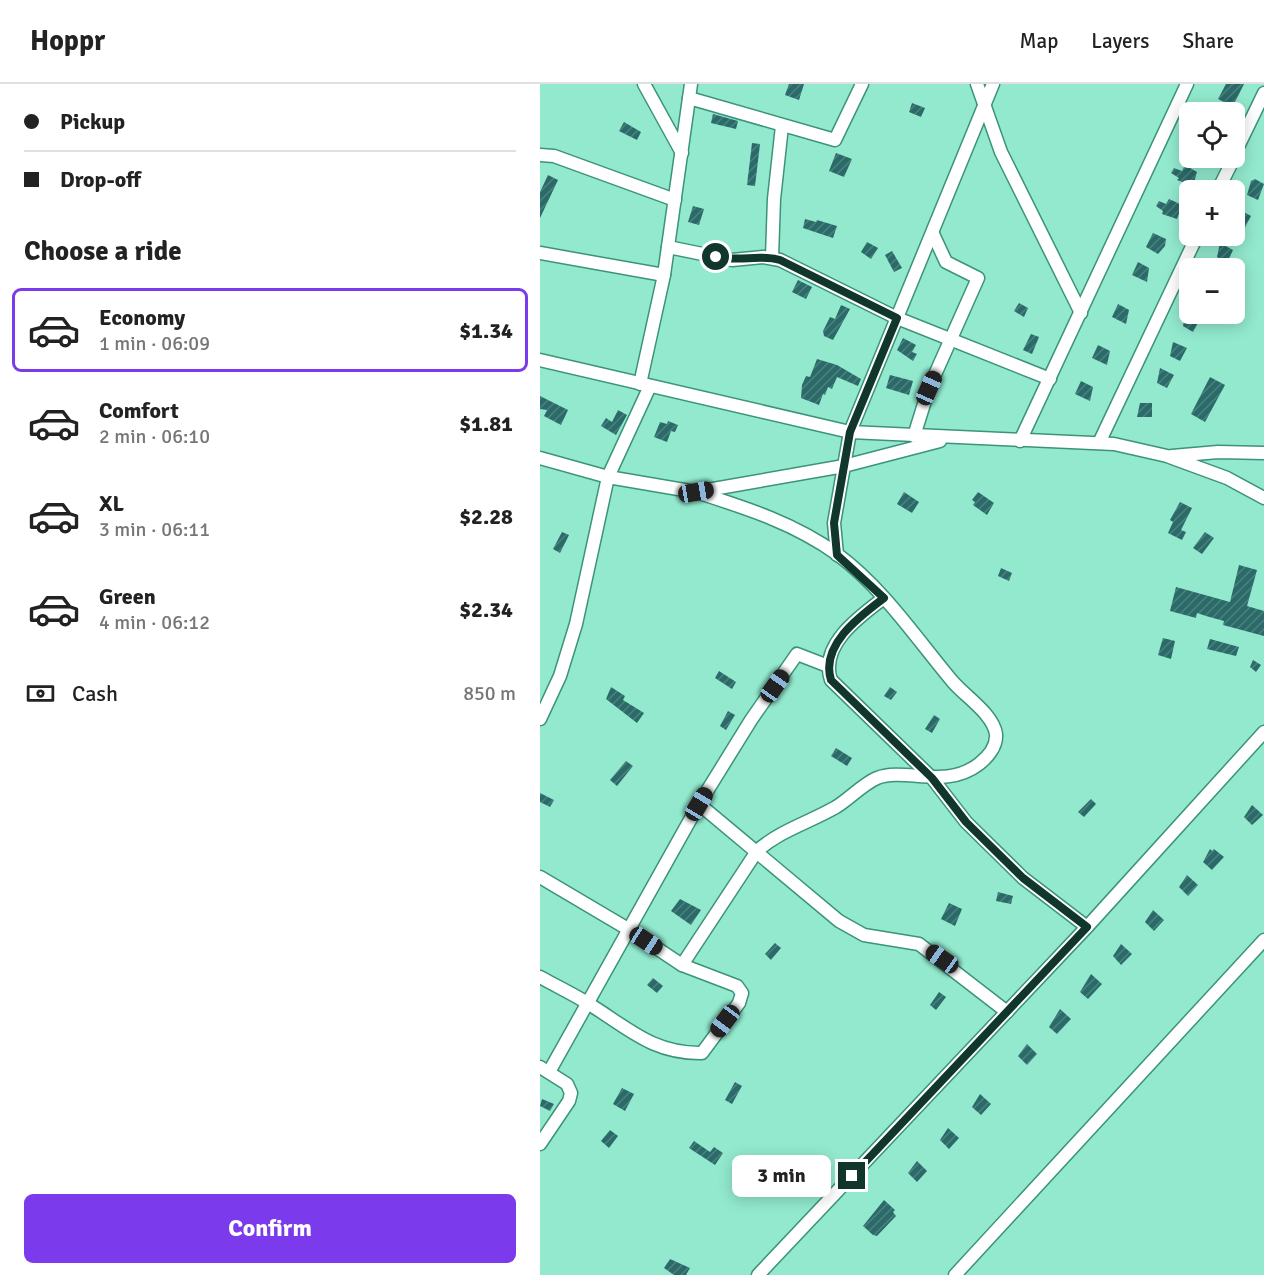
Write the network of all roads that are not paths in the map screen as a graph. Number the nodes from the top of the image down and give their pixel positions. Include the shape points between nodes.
1 (644, 84) edge
2 (692, 84) edge
3 (862, 84) edge
4 (977, 84) edge
5 (993, 84) edge
6 (1188, 84) edge
7 (1264, 93) edge
8 (690, 98) junction
9 (984, 107) junction
10 (782, 126) junction
11 (1245, 133) edge
12 (682, 153) junction
13 (540, 155) edge
14 (675, 200) junction
15 (933, 234) junction
16 (1192, 246) edge
17 (668, 247) junction
18 (540, 253) edge
19 (772, 257) junction
20 (664, 275) junction
21 (1081, 313) junction
22 (897, 318) junction
23 (951, 339) junction
24 (540, 360) edge
25 (1050, 378) junction
26 (645, 385) junction
27 (850, 432) junction
28 (914, 436) junction
29 (953, 438) junction
30 (1020, 441) junction
31 (1099, 443) junction
32 (1264, 453) edge
33 (1167, 456) junction
34 (540, 458) edge
35 (844, 466) junction
36 (608, 477) junction
37 (696, 492) junction
38 (1264, 498) edge
39 (837, 555) junction
40 (884, 598) junction
41 (828, 666) junction
42 (540, 719) edge
43 (1264, 732) edge
44 (932, 778) junction
45 (699, 804) junction
46 (757, 851) junction
47 (540, 877) edge
48 (1087, 927) junction
49 (628, 929) junction
50 (1264, 940) edge
51 (682, 965) junction
52 (540, 977) edge
53 (589, 1004) junction
54 (1007, 1012) junction
55 (545, 1070) edge
56 (540, 1144) edge
57 (758, 1275) edge
58 (955, 1275) edge

1 - 12 street
2 - 8 street
3 - 10 street via 835,140
4 - 9 street
5 - 9 street
6 - 21 street
7 - 11 street
8 - 10 street
8 - 12 street
9 - 15 street
9 - 21 street via 1001,152
10 - 19 street
12 - 14 street
13 - 14 street via 554,156
14 - 17 street
15 - 22 street
15 - 23 street via 946,262 978,278
16 - 31 street
17 - 19 street via 732,260
17 - 20 street
18 - 20 street
19 - 22 street
20 - 26 street
21 - 25 street
22 - 23 street
22 - 27 street
23 - 25 street
23 - 28 street via 929,388
24 - 26 street
25 - 30 street
26 - 27 street
26 - 36 street
27 - 28 street
27 - 35 street
28 - 29 street
29 - 30 street
29 - 35 street
30 - 31 street
31 - 33 street
32 - 33 street
33 - 38 street via 1227,478
34 - 36 street
35 - 37 street
35 - 39 street via 834,523
36 - 37 street
36 - 42 street via 576,624 560,676
37 - 39 street via 765,514
39 - 40 street
40 - 41 street via 846,630
40 - 44 street via 991,722 996,734 994,748 979,764 963,773
41 - 44 street via 831,680
41 - 45 street via 797,654
43 - 48 street
44 - 46 street via 877,778 835,807 774,836
44 - 48 street via 966,822 1023,878
45 - 46 street
45 - 49 street
46 - 51 street
46 - 54 street via 839,921 864,935 920,944
47 - 49 street
48 - 54 street
49 - 51 street
49 - 53 street
50 - 58 street
51 - 53 street via 737,986 742,993 739,1003 702,1053 656,1047
52 - 53 street
53 - 55 street
54 - 57 street
55 - 56 street via 567,1084 571,1096

